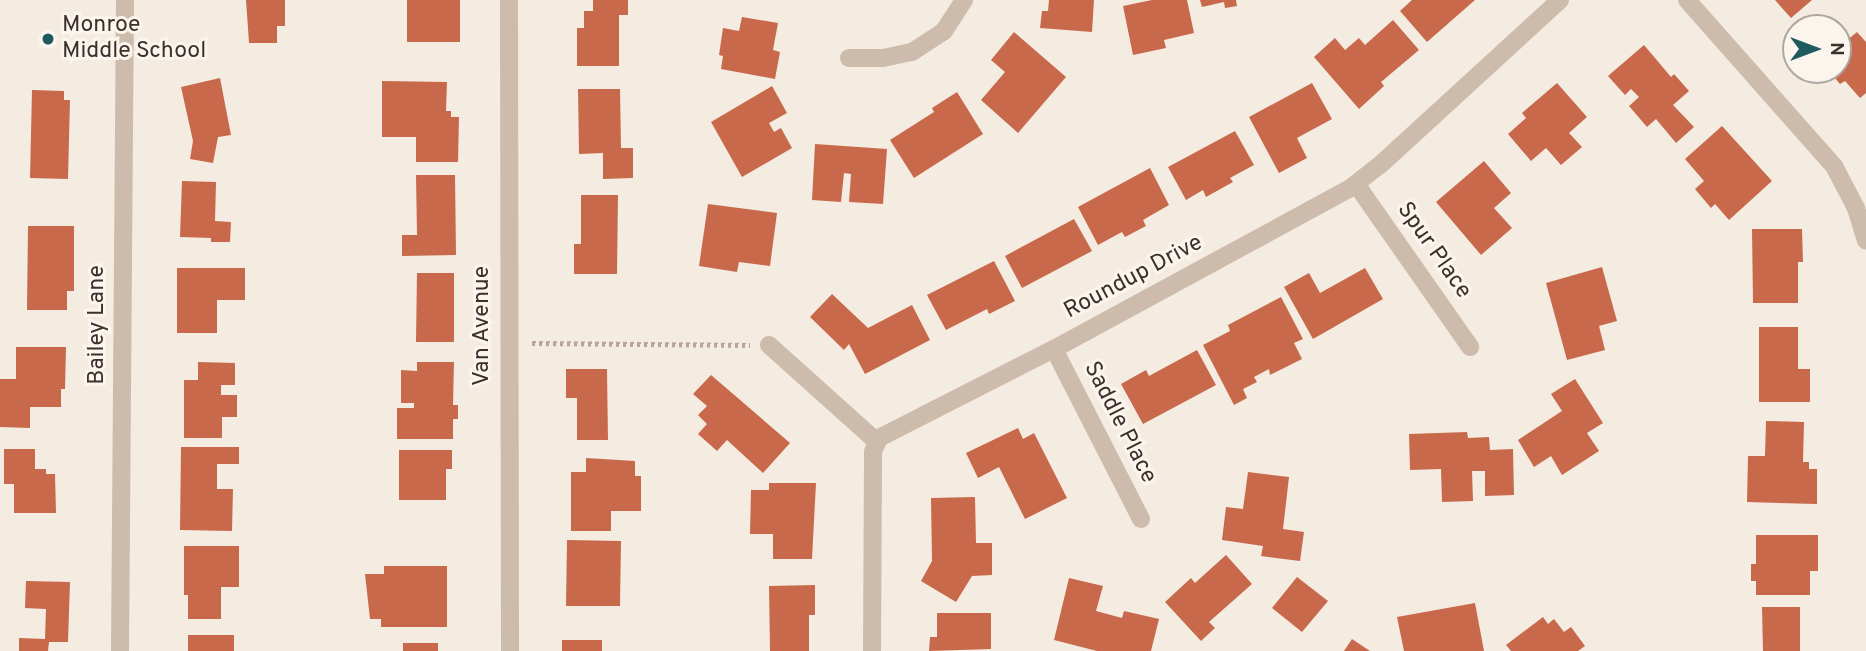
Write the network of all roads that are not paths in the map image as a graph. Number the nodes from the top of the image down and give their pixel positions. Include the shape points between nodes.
1 (125, 0) edge
2 (509, 0) edge
3 (964, 0) edge
4 (1560, 0) edge
5 (1687, 0) edge
6 (849, 58) dead end
7 (1356, 184) junction
8 (1866, 240) edge
9 (769, 345) road end
10 (1470, 346) dead end
11 (1054, 349) junction
12 (876, 442) junction
13 (1141, 519) dead end
14 (120, 651) edge
15 (510, 651) edge
16 (872, 651) edge

1 - 14 street, Bailey Lane
2 - 15 street, Van Avenue
3 - 6 street via 944,31 912,52
4 - 7 street, Roundup Drive
5 - 8 street via 1834,166 1856,208
7 - 10 street, Spur Place
7 - 11 street, Roundup Drive
9 - 12 street
11 - 12 street, Roundup Drive via 887,432
11 - 13 street, Saddle Place
12 - 16 street

